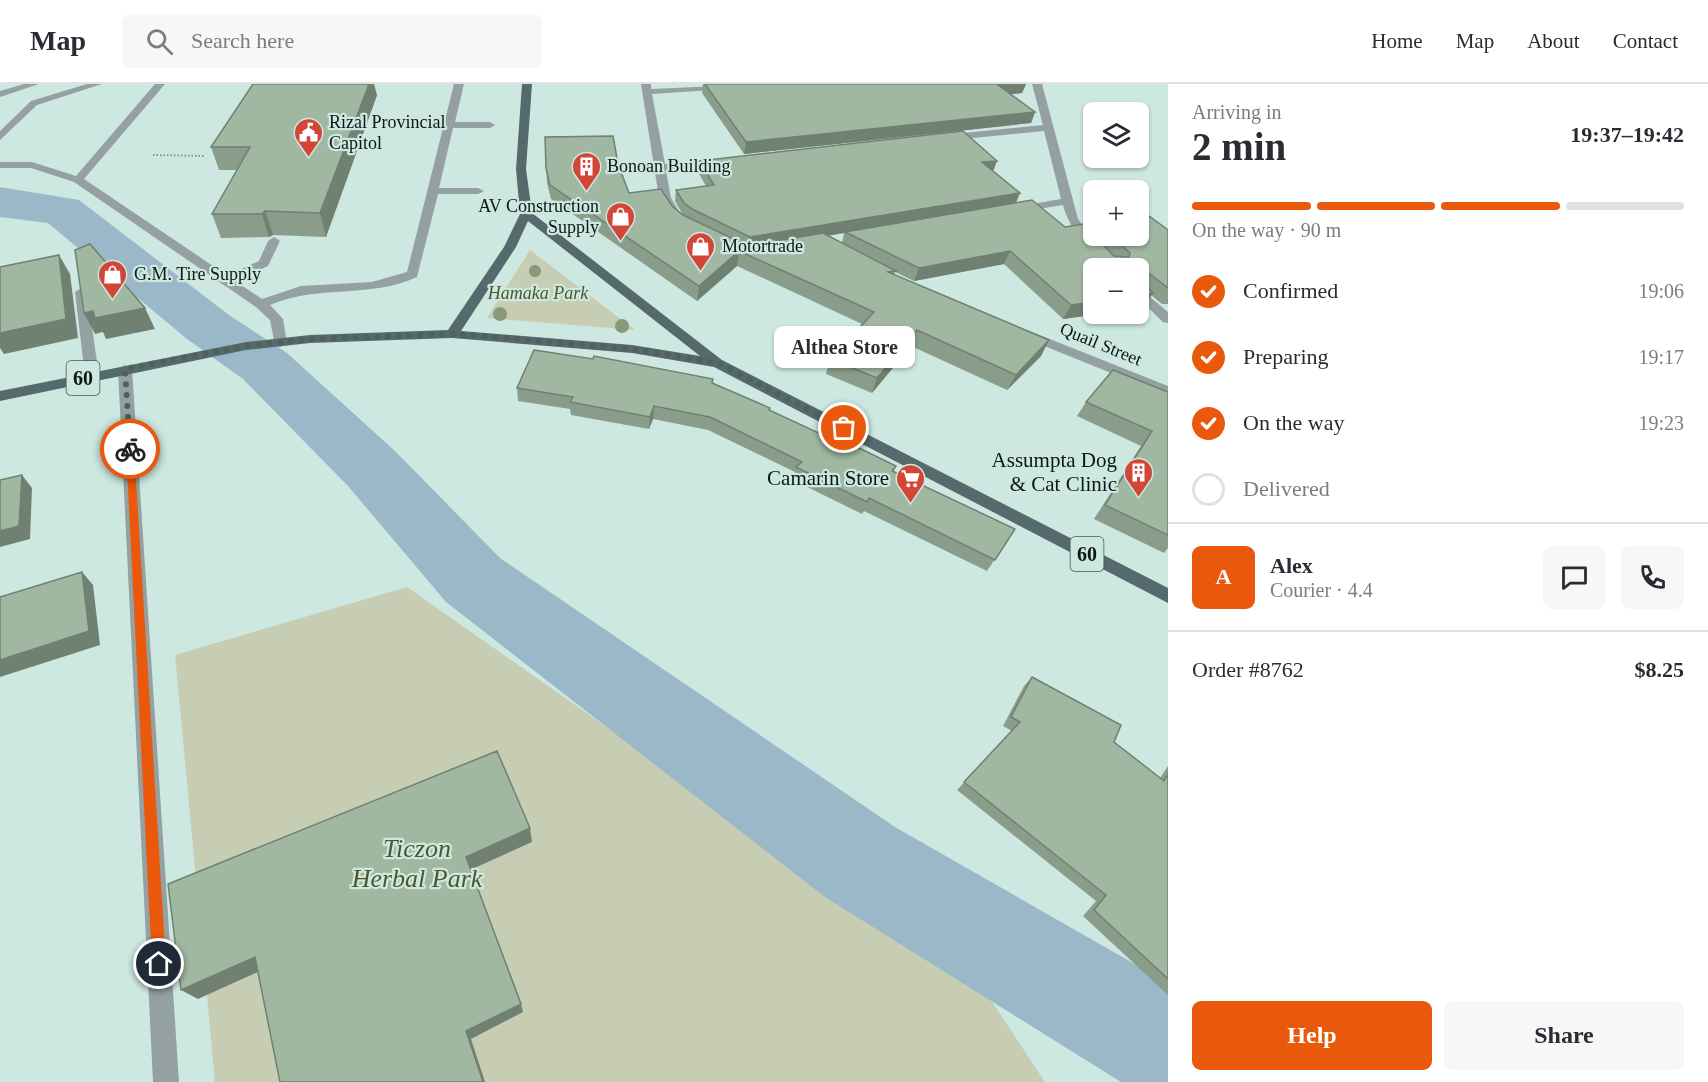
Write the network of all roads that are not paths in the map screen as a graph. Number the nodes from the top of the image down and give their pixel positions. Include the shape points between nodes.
1 (34, 84) edge
2 (97, 84) edge
3 (160, 84) edge
4 (459, 84) edge
5 (528, 84) edge
6 (758, 84) edge
7 (1037, 84) edge
8 (76, 87) edge
9 (646, 88) edge
10 (0, 94) edge
11 (449, 125) junction
12 (490, 125) dead end
13 (1050, 127) junction
14 (0, 137) edge
15 (932, 140) edge
16 (730, 160) edge
17 (0, 165) edge
18 (660, 168) junction
19 (78, 180) junction
20 (433, 191) junction
21 (478, 191) dead end
22 (1067, 201) junction
23 (997, 213) edge
24 (526, 214) junction
25 (687, 226) edge
26 (274, 241) edge
27 (1105, 258) edge
28 (78, 274) edge
29 (225, 281) junction
30 (1149, 301) edge
31 (261, 304) junction
32 (1168, 319) edge
33 (1014, 328) edge
34 (452, 334) junction
35 (280, 343) junction
36 (718, 363) junction
37 (125, 369) junction
38 (93, 376) junction
39 (1168, 391) edge
40 (0, 396) edge
41 (1168, 596) edge
42 (166, 1082) edge

1 - 10 street
2 - 8 street
3 - 19 street
4 - 11 street
5 - 24 main road via 521,168
6 - 9 street
7 - 13 street
8 - 14 street via 34,103
9 - 18 street
11 - 12 street
11 - 20 street
13 - 15 street
13 - 22 street
16 - 18 street
17 - 19 street via 39,166
18 - 25 street via 669,207
19 - 29 street
20 - 21 street
20 - 31 street via 413,274 376,287 300,290
22 - 23 street
22 - 27 street via 1079,231
24 - 34 main road via 510,247
24 - 36 main road
26 - 29 street via 264,263
28 - 38 street
29 - 31 street
30 - 32 street
31 - 35 street via 276,320
33 - 39 street, Quail Street
34 - 35 main road, 60
34 - 36 main road, 60 via 595,345
35 - 37 main road, 60
36 - 41 main road, 60
37 - 38 main road, 60
37 - 42 street
38 - 40 main road, 60

